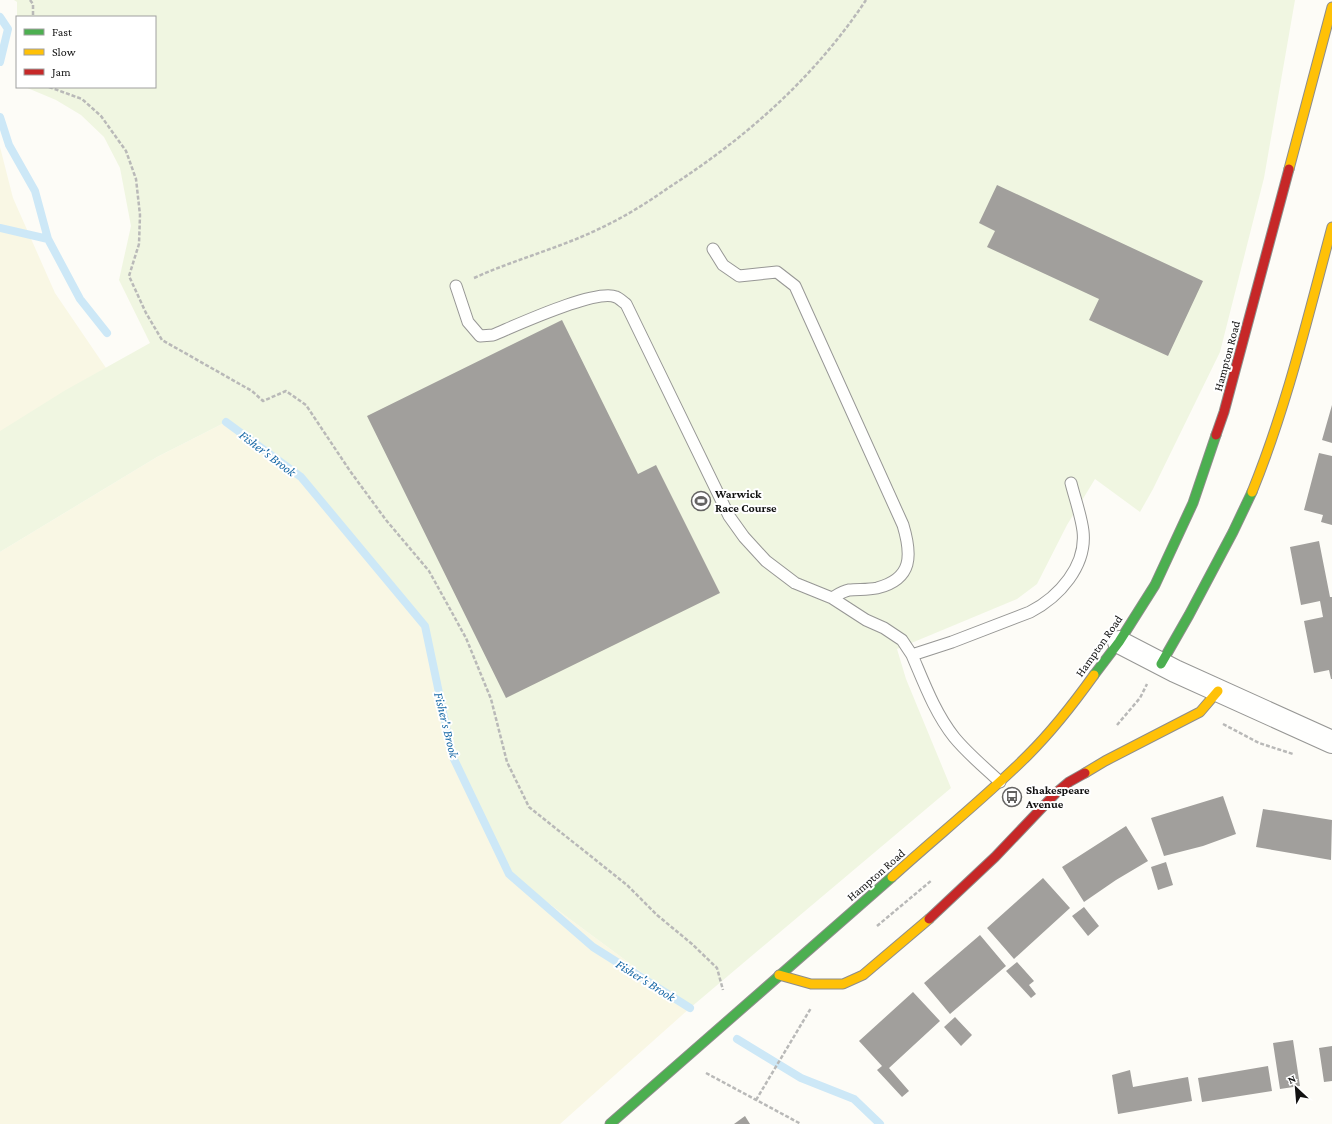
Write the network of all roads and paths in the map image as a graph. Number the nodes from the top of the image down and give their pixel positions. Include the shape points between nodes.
1 (30, 0) edge
2 (866, 0) edge
3 (1332, 7) edge
4 (34, 16) edge
5 (52, 88) edge
6 (1332, 227) edge
7 (713, 249) dead end
8 (456, 286) joint
9 (1071, 483) dead end
10 (832, 598) junction
11 (1119, 642) junction
12 (912, 655) junction
13 (1156, 671) junction
14 (1218, 691) junction
15 (1116, 726) dead end
16 (1332, 742) edge
17 (1000, 782) junction
18 (780, 976) junction
19 (812, 1007) dead end
20 (731, 1018) junction
21 (683, 1060) junction
22 (756, 1100) junction
23 (610, 1124) edge
24 (801, 1124) edge

1 - 4 path
2 - 8 path via 825,55 792,91 727,148 687,177 601,228
3 - 11 main road, Hampton Road via 1224,412 1209,457 1193,502 1155,585
5 - 20 path via 82,99 101,116 126,151 136,179 140,215 139,244 129,276 162,340 252,391 263,401 286,391 306,405 386,520 429,571 466,638 492,700 507,762 529,807 627,885 656,916 692,944 717,968
6 - 13 main road via 1292,373 1256,480 1214,568 1172,647
7 - 10 lane via 723,265 739,276 777,272 795,286 903,525 908,541 909,561 903,574 890,583 876,588 848,590
8 - 10 lane via 468,322 480,336 493,335 583,299 615,296 626,304 729,516 744,538 766,561 795,583
9 - 12 lane via 1083,531 1083,543 1077,566 1061,589 1042,606 1030,612
10 - 12 lane via 902,640
11 - 13 street
11 - 17 main road, Hampton Road via 1073,704 1029,754
12 - 17 lane via 947,727
13 - 14 street
13 - 15 path via 1140,698
14 - 16 street
14 - 18 main road via 1200,712 1111,757 1069,782 947,903 863,975 843,984 825,985
17 - 18 main road, Hampton Road
18 - 20 main road, Hampton Road
19 - 22 path
20 - 21 main road, Hampton Road
21 - 22 path
21 - 23 main road, Hampton Road
22 - 24 path

